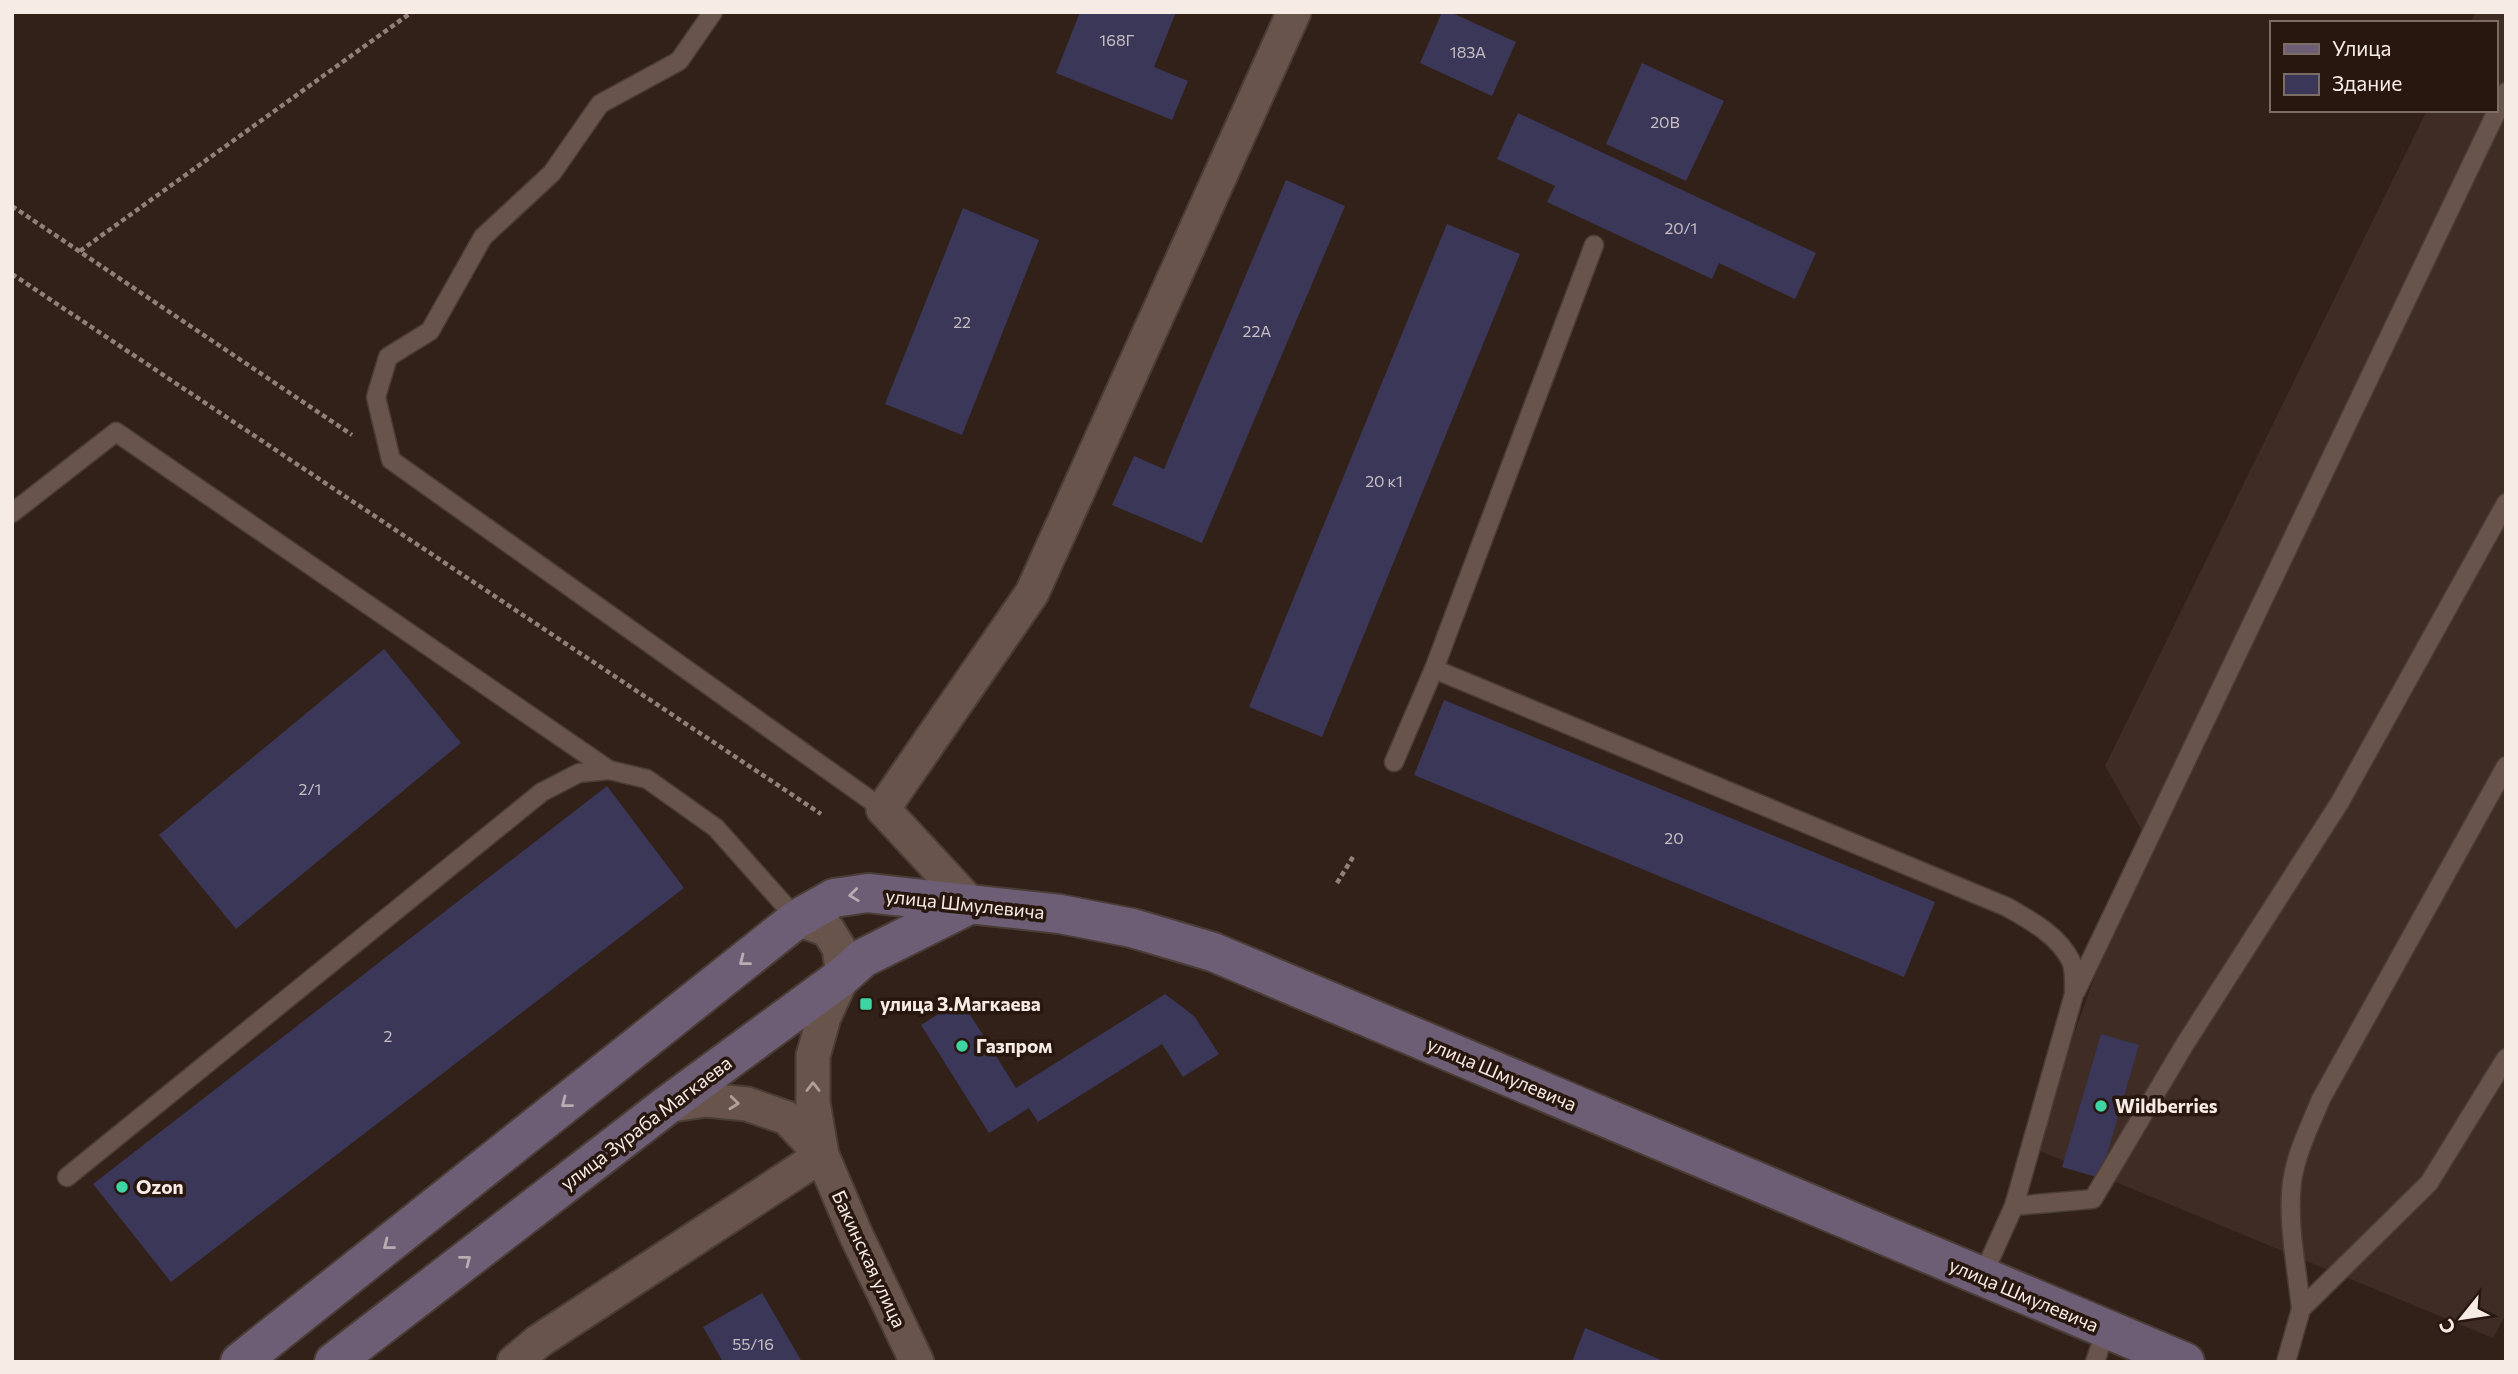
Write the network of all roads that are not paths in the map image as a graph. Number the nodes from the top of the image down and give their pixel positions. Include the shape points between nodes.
1 (713, 12) edge
2 (1294, 12) edge
3 (2506, 92) edge
4 (2497, 111) edge
5 (2496, 112) edge
6 (1594, 245) dead end
7 (2506, 503) edge
8 (12, 513) edge
9 (1434, 669) junction
10 (1394, 762) dead end
11 (2506, 766) edge
12 (609, 770) junction
13 (883, 809) junction
14 (971, 904) junction
15 (797, 919) junction
16 (843, 976) junction
17 (2074, 994) junction
18 (2506, 1058) edge
19 (666, 1106) junction
20 (822, 1155) junction
21 (67, 1177) dead end
22 (2014, 1206) junction
23 (1982, 1277) junction
24 (2301, 1309) junction
25 (2100, 1345) edge
26 (240, 1362) edge
27 (334, 1362) edge
28 (514, 1362) edge
29 (917, 1362) edge
30 (2185, 1362) edge
31 (2286, 1362) edge

1 - 13 lane via 679,61 600,104 552,173 483,237 430,331 388,357 376,397 391,460
2 - 13 street via 1032,593
3 - 4 lane
5 - 17 lane
6 - 9 lane
7 - 22 lane via 2340,802 2185,1044 2093,1199
8 - 12 lane via 116,432
9 - 10 lane
9 - 17 lane via 2007,907 2057,942 2073,963
11 - 24 lane via 2321,1099 2301,1146 2292,1206
12 - 15 lane via 647,779 716,828
12 - 21 lane via 579,773 542,792
13 - 14 street
14 -> 15 main road, улица Шмулевича via 868,894 834,898
14 - 16 main road, улица Зураба Магкаева via 863,958
14 - 23 main road, улица Шмулевича via 1060,914 1213,952
15 - 16 street via 828,930 839,948
15 -> 26 main road
16 - 19 main road, улица Зураба Магкаева
20 -> 16 street, Бакинская улица via 813,1102 813,1055
17 - 22 lane
18 - 24 lane via 2430,1183
19 -> 20 street, Бакинская улица via 706,1100 747,1104 787,1118
27 -> 19 main road, улица Зураба Магкаева
20 - 28 street
20 - 29 street, Бакинская улица
22 - 23 lane
23 - 25 main road, улица Шмулевича
24 - 31 lane
25 - 30 main road, улица Шмулевича

